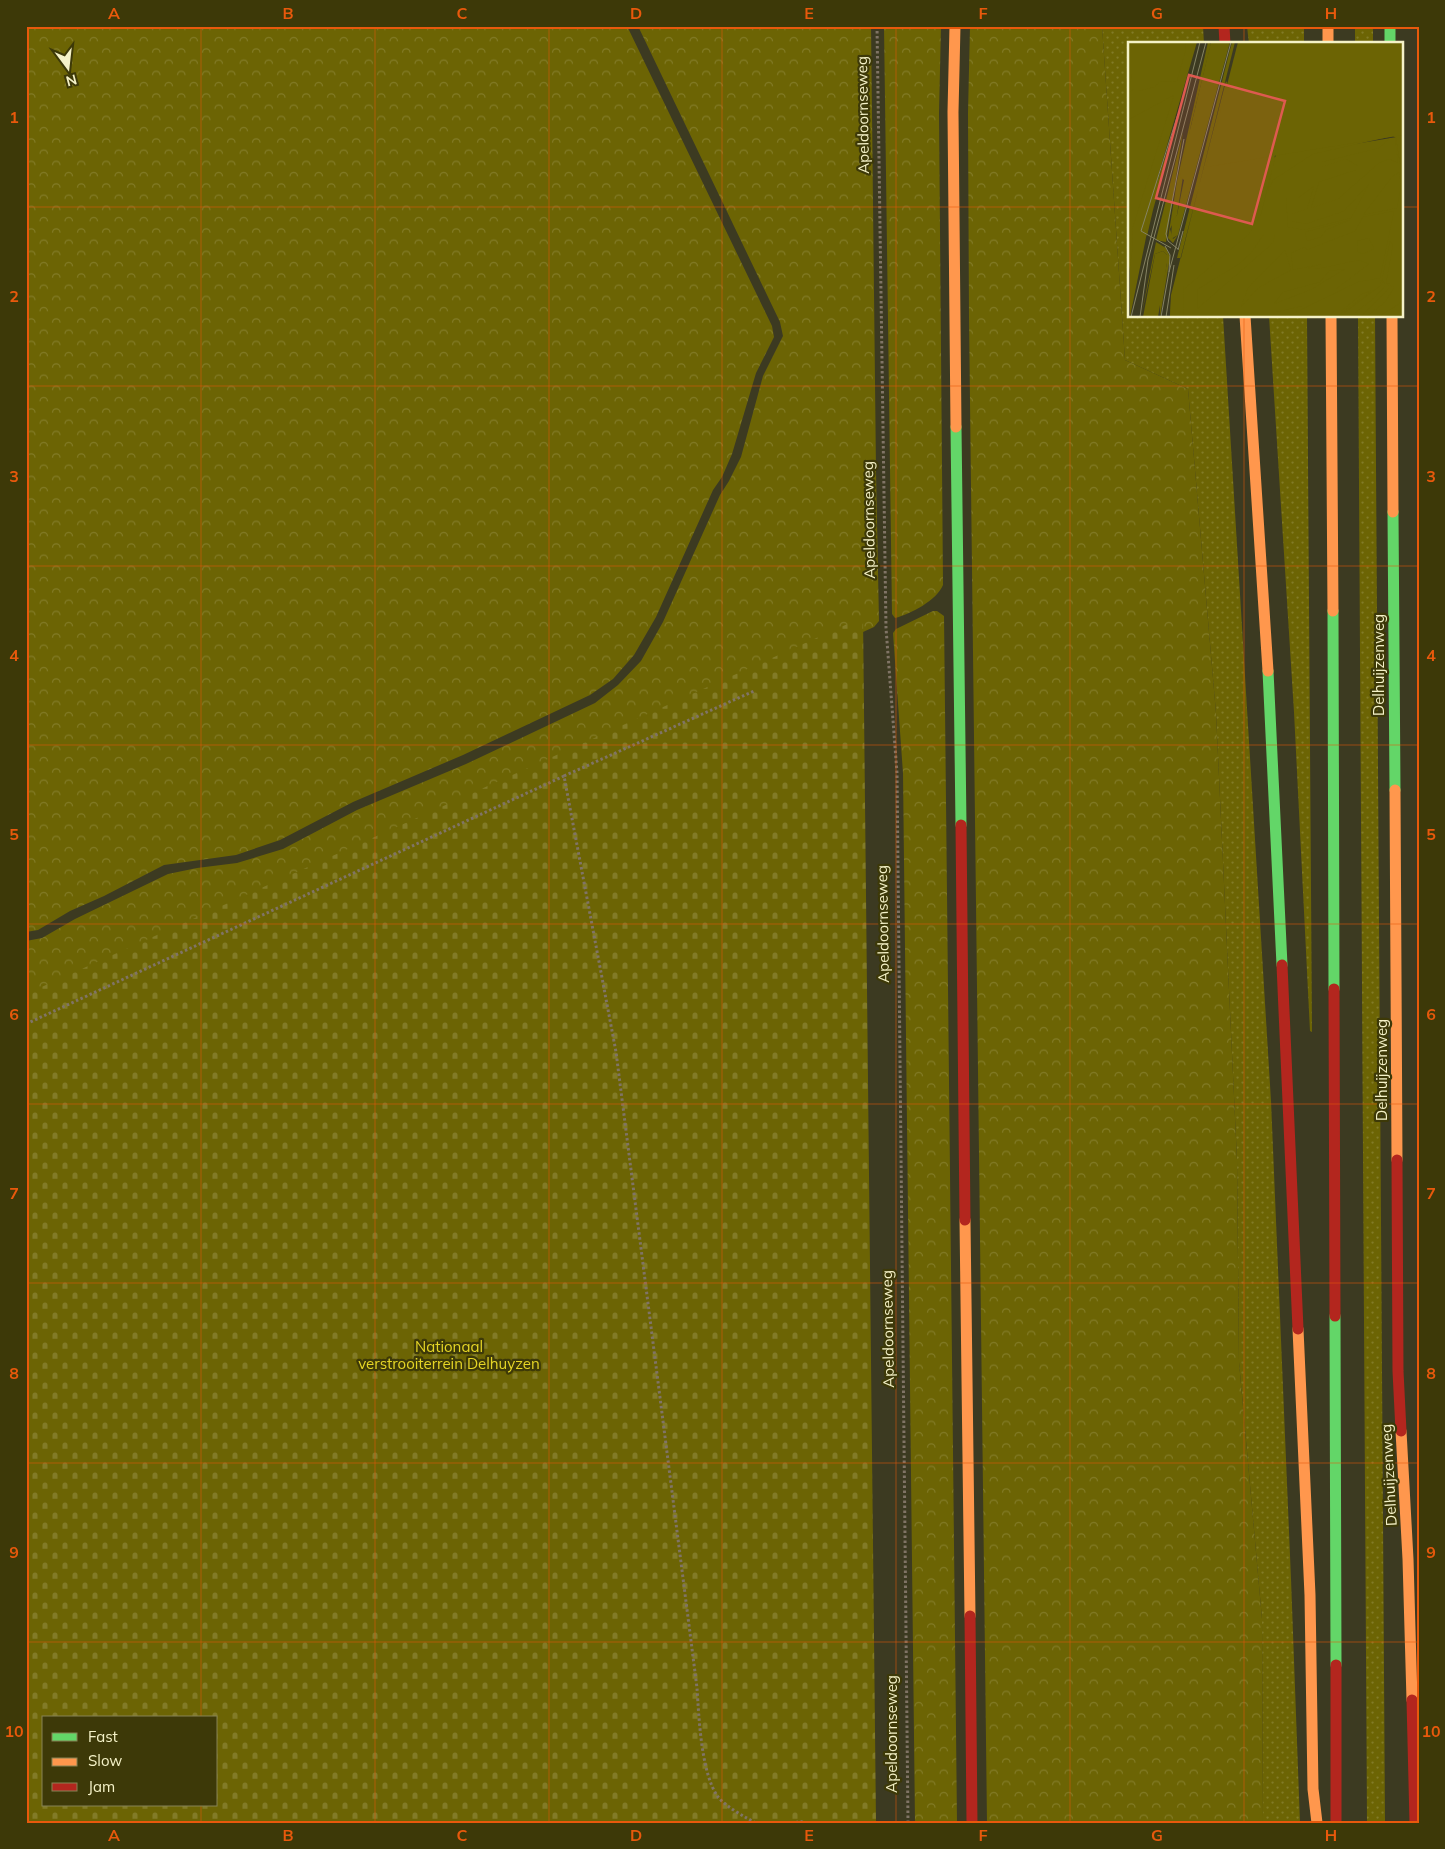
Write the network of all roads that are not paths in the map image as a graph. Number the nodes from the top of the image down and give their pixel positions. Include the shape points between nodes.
1 (955, 26) edge
2 (1224, 26) edge
3 (1328, 26) edge
4 (1390, 26) edge
5 (1225, 42) edge
6 (1328, 42) edge
7 (1390, 42) edge
8 (1245, 318) edge
9 (1331, 318) edge
10 (1392, 318) edge
11 (1417, 1514) dead end
12 (1408, 1559) junction
13 (972, 1823) edge
14 (1318, 1823) edge
15 (1336, 1823) edge
16 (1415, 1823) edge

1 - 13 main road via 953,112
2 - 5 main road
3 - 6 main road
4 - 7 main road
8 - 14 main road via 1272,720 1310,1595 1313,1789
9 - 15 main road
10 - 12 main road, Delhuijzenweg via 1398,1372
11 - 12 main road
12 - 16 main road, Delhuijzenweg

